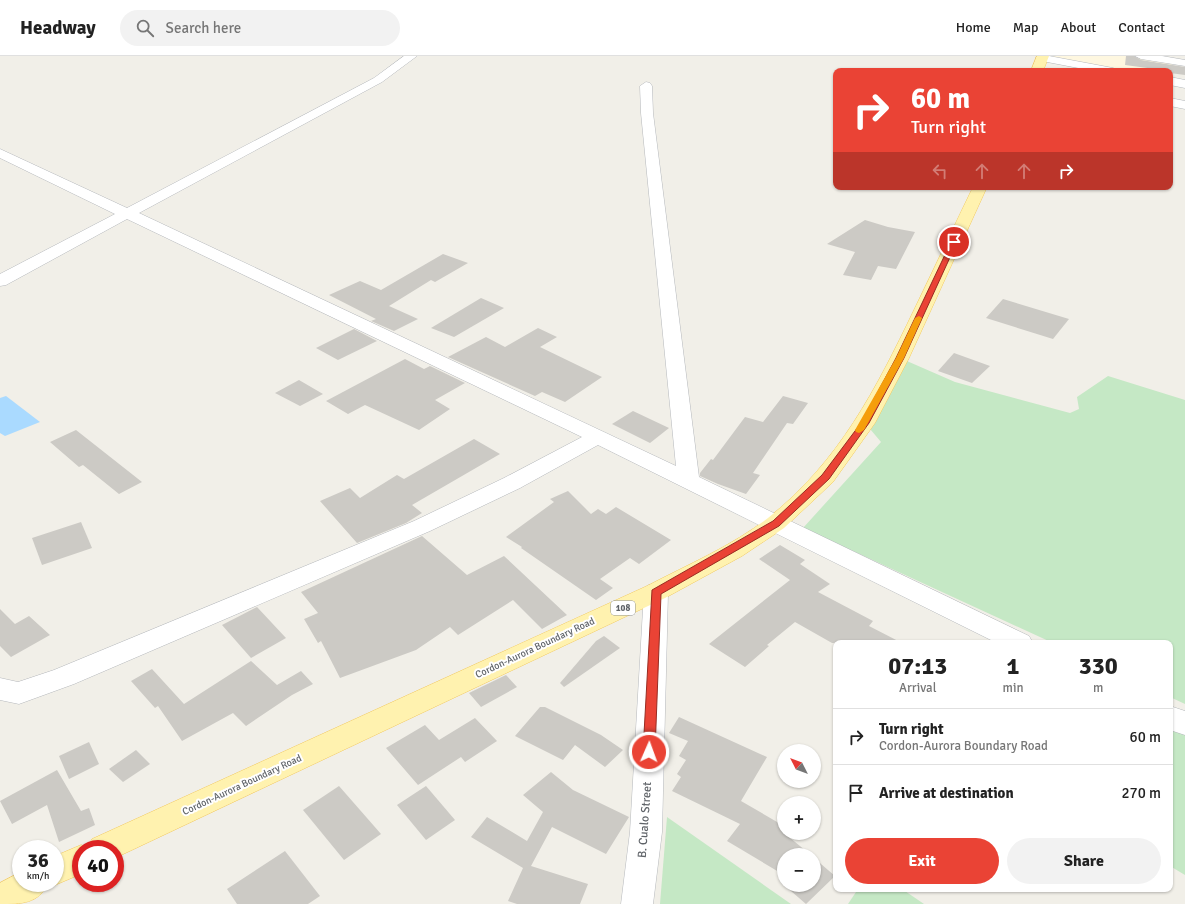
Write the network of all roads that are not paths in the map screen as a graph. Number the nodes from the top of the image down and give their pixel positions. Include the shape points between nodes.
1 (411, 56) edge
2 (1053, 56) edge
3 (1098, 56) edge
4 (1141, 56) edge
5 (1042, 57) edge
6 (1185, 63) edge
7 (1038, 68) edge
8 (1098, 68) edge
9 (1173, 82) edge
10 (1185, 84) edge
11 (646, 86) dead end
12 (1173, 103) edge
13 (1185, 105) edge
14 (0, 153) edge
15 (979, 190) edge
16 (128, 214) junction
17 (0, 281) edge
18 (598, 437) junction
19 (688, 482) junction
20 (776, 524) junction
21 (656, 592) junction
22 (1014, 640) edge
23 (0, 689) edge
24 (1173, 718) edge
25 (1185, 724) edge
26 (122, 840) edge
27 (14, 892) edge
28 (0, 899) edge
29 (637, 904) edge

1 - 16 street via 378,80
2 - 3 street via 1095,62
4 - 6 street
5 - 7 main road
5 - 8 street
9 - 10 street
11 - 19 street
12 - 13 street
14 - 16 street
15 - 20 main road, Cordon-Aurora Boundary Road / 108 via 900,358 865,423 826,477
16 - 17 street
16 - 18 street
18 - 19 street
18 - 23 street via 512,483 422,526 79,671 19,693
19 - 20 street
20 - 21 main road, Cordon-Aurora Boundary Road / 108
20 - 22 street
21 - 26 main road, Cordon-Aurora Boundary Road / 108
21 - 29 street, B. Cualo Street via 646,832
24 - 25 street
27 - 28 main road

